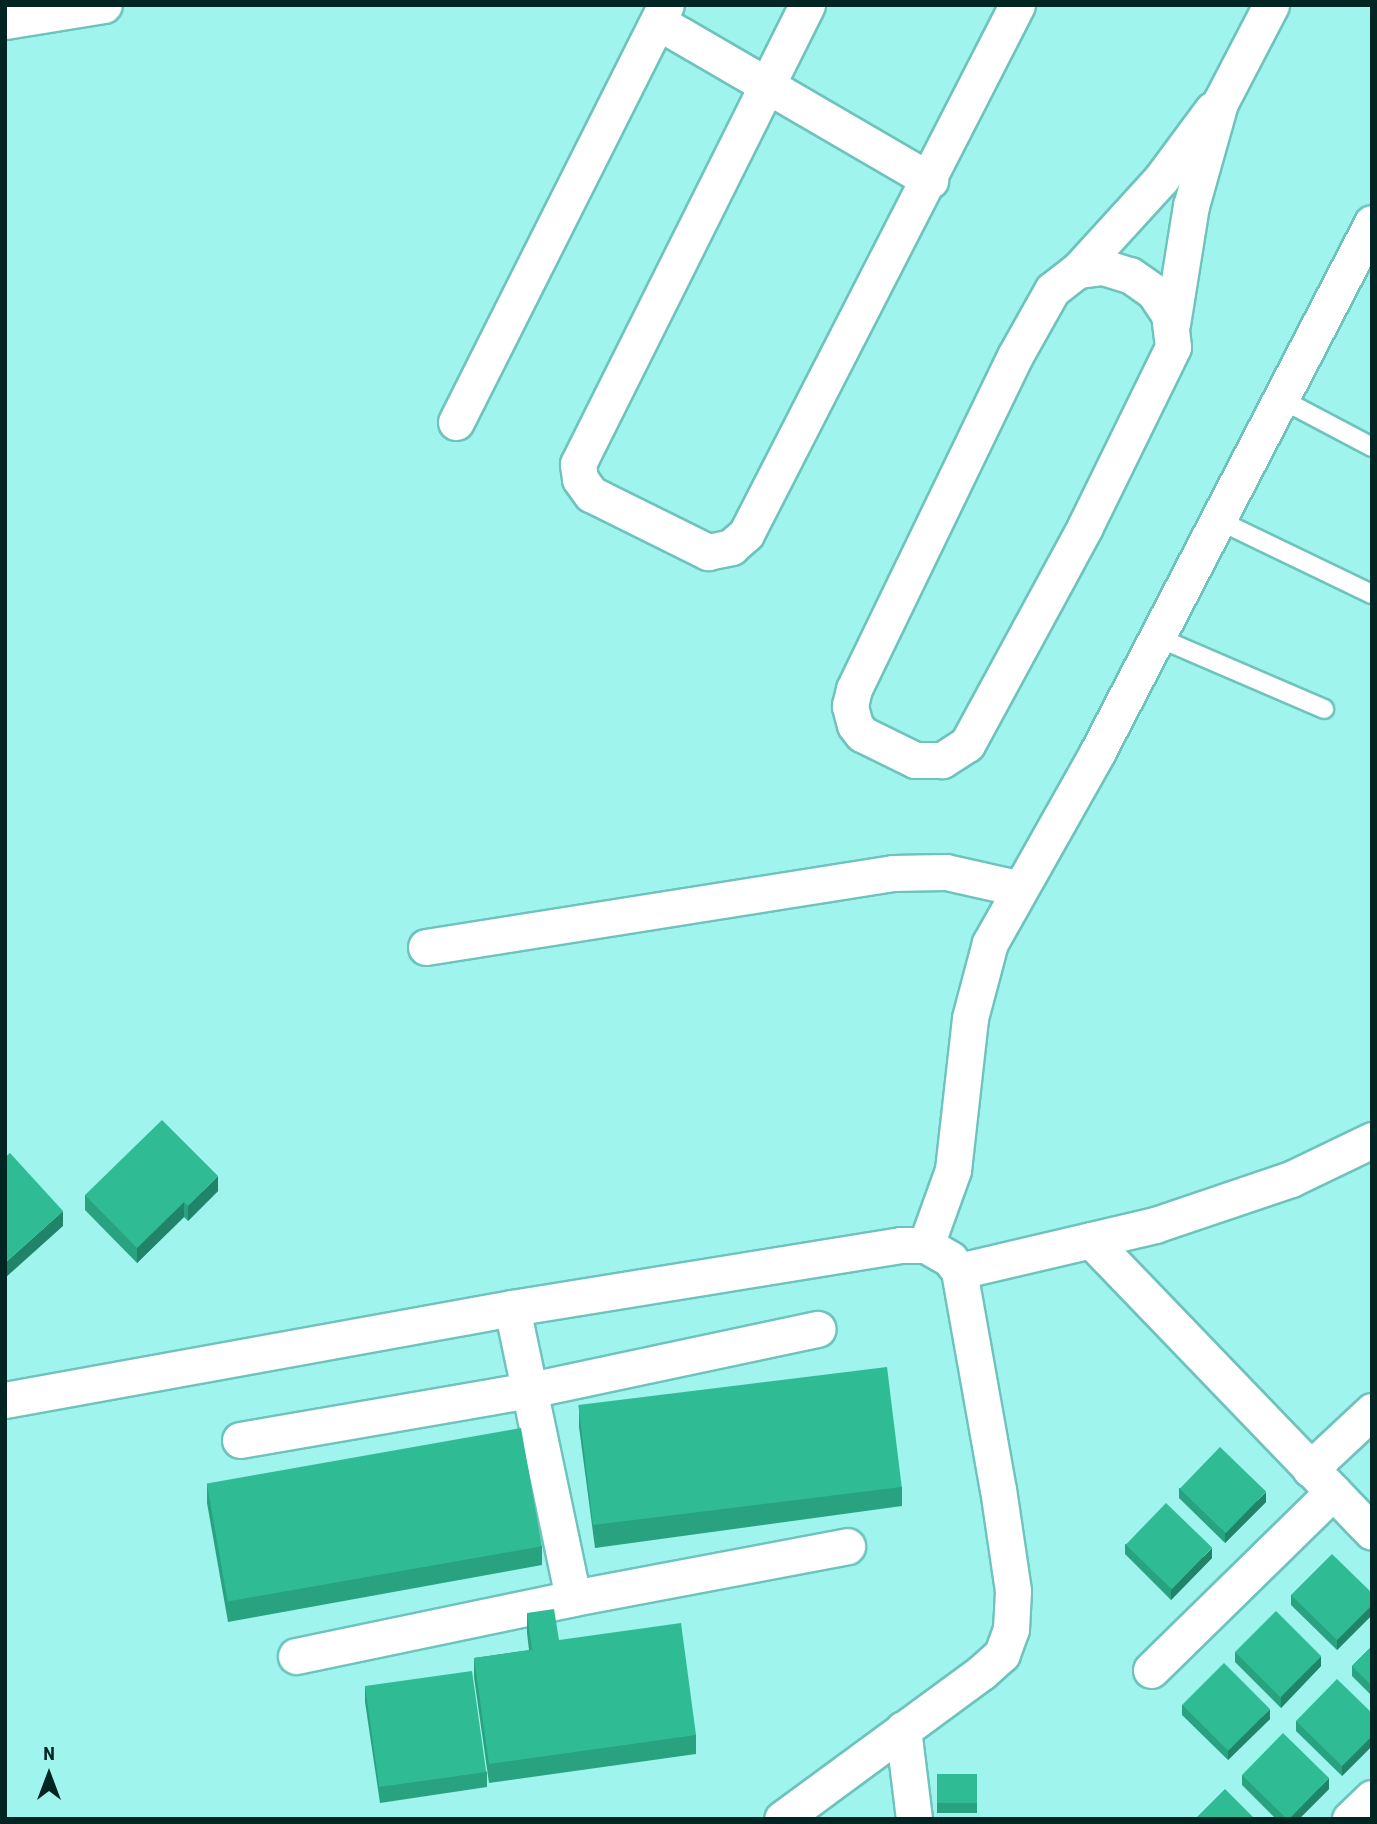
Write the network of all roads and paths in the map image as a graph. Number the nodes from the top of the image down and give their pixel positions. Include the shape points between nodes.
1 (104, 5) edge
2 (807, 5) edge
3 (1017, 5) edge
4 (1271, 5) edge
5 (662, 14) edge
6 (5, 21) edge
7 (767, 86) junction
8 (1220, 103) junction
9 (930, 180) junction
10 (1372, 223) edge
11 (1078, 270) junction
12 (1172, 324) junction
13 (1281, 399) junction
14 (456, 422) dead end
15 (1372, 447) edge
16 (1218, 520) junction
17 (1372, 594) edge
18 (1157, 637) junction
19 (1324, 709) dead end
20 (1017, 888) junction
21 (426, 947) dead end
22 (1372, 1140) edge
23 (1091, 1240) junction
24 (926, 1245) junction
25 (959, 1270) junction
26 (512, 1308) junction
27 (818, 1329) dead end
28 (530, 1390) junction
29 (5, 1400) edge
30 (1372, 1411) edge
31 (240, 1440) dead end
32 (1322, 1480) junction
33 (1372, 1532) edge
34 (847, 1546) dead end
35 (573, 1598) junction
36 (296, 1656) dead end
37 (1151, 1670) dead end
38 (903, 1729) junction
39 (1372, 1798) edge
40 (782, 1819) edge
41 (914, 1819) edge
42 (1350, 1819) edge

1 - 6 street
2 - 7 street
3 - 9 street
4 - 8 street
5 - 7 street
5 - 14 street
7 - 9 street
7 - 9 street via 578,464 580,479 591,494 696,549 721,551 739,542
8 - 11 street via 1203,119 1161,180
8 - 12 street via 1191,206
10 - 13 street
11 - 12 street via 1103,267 1130,275 1163,302
11 - 12 street via 1052,290 898,592 851,697 850,714 862,734 928,762 951,756 967,744 1097,503 1173,347
13 - 15 lane
13 - 16 street
16 - 17 lane
16 - 18 street
18 - 19 lane
18 - 20 street via 1097,753
20 - 21 street via 946,872 893,873
20 - 24 street via 977,980 953,1171
22 - 23 street via 1291,1179 1155,1225
23 - 25 street
23 - 32 street
24 - 25 street
24 - 26 street via 901,1245
25 - 38 street via 1002,1514 1013,1591 1011,1629 1002,1654
26 - 28 street
26 - 29 street
27 - 28 street
28 - 31 street
28 - 35 street
30 - 32 street
32 - 33 street
32 - 37 street
34 - 35 street
35 - 36 street
38 - 40 street
38 - 41 street
39 - 42 street

